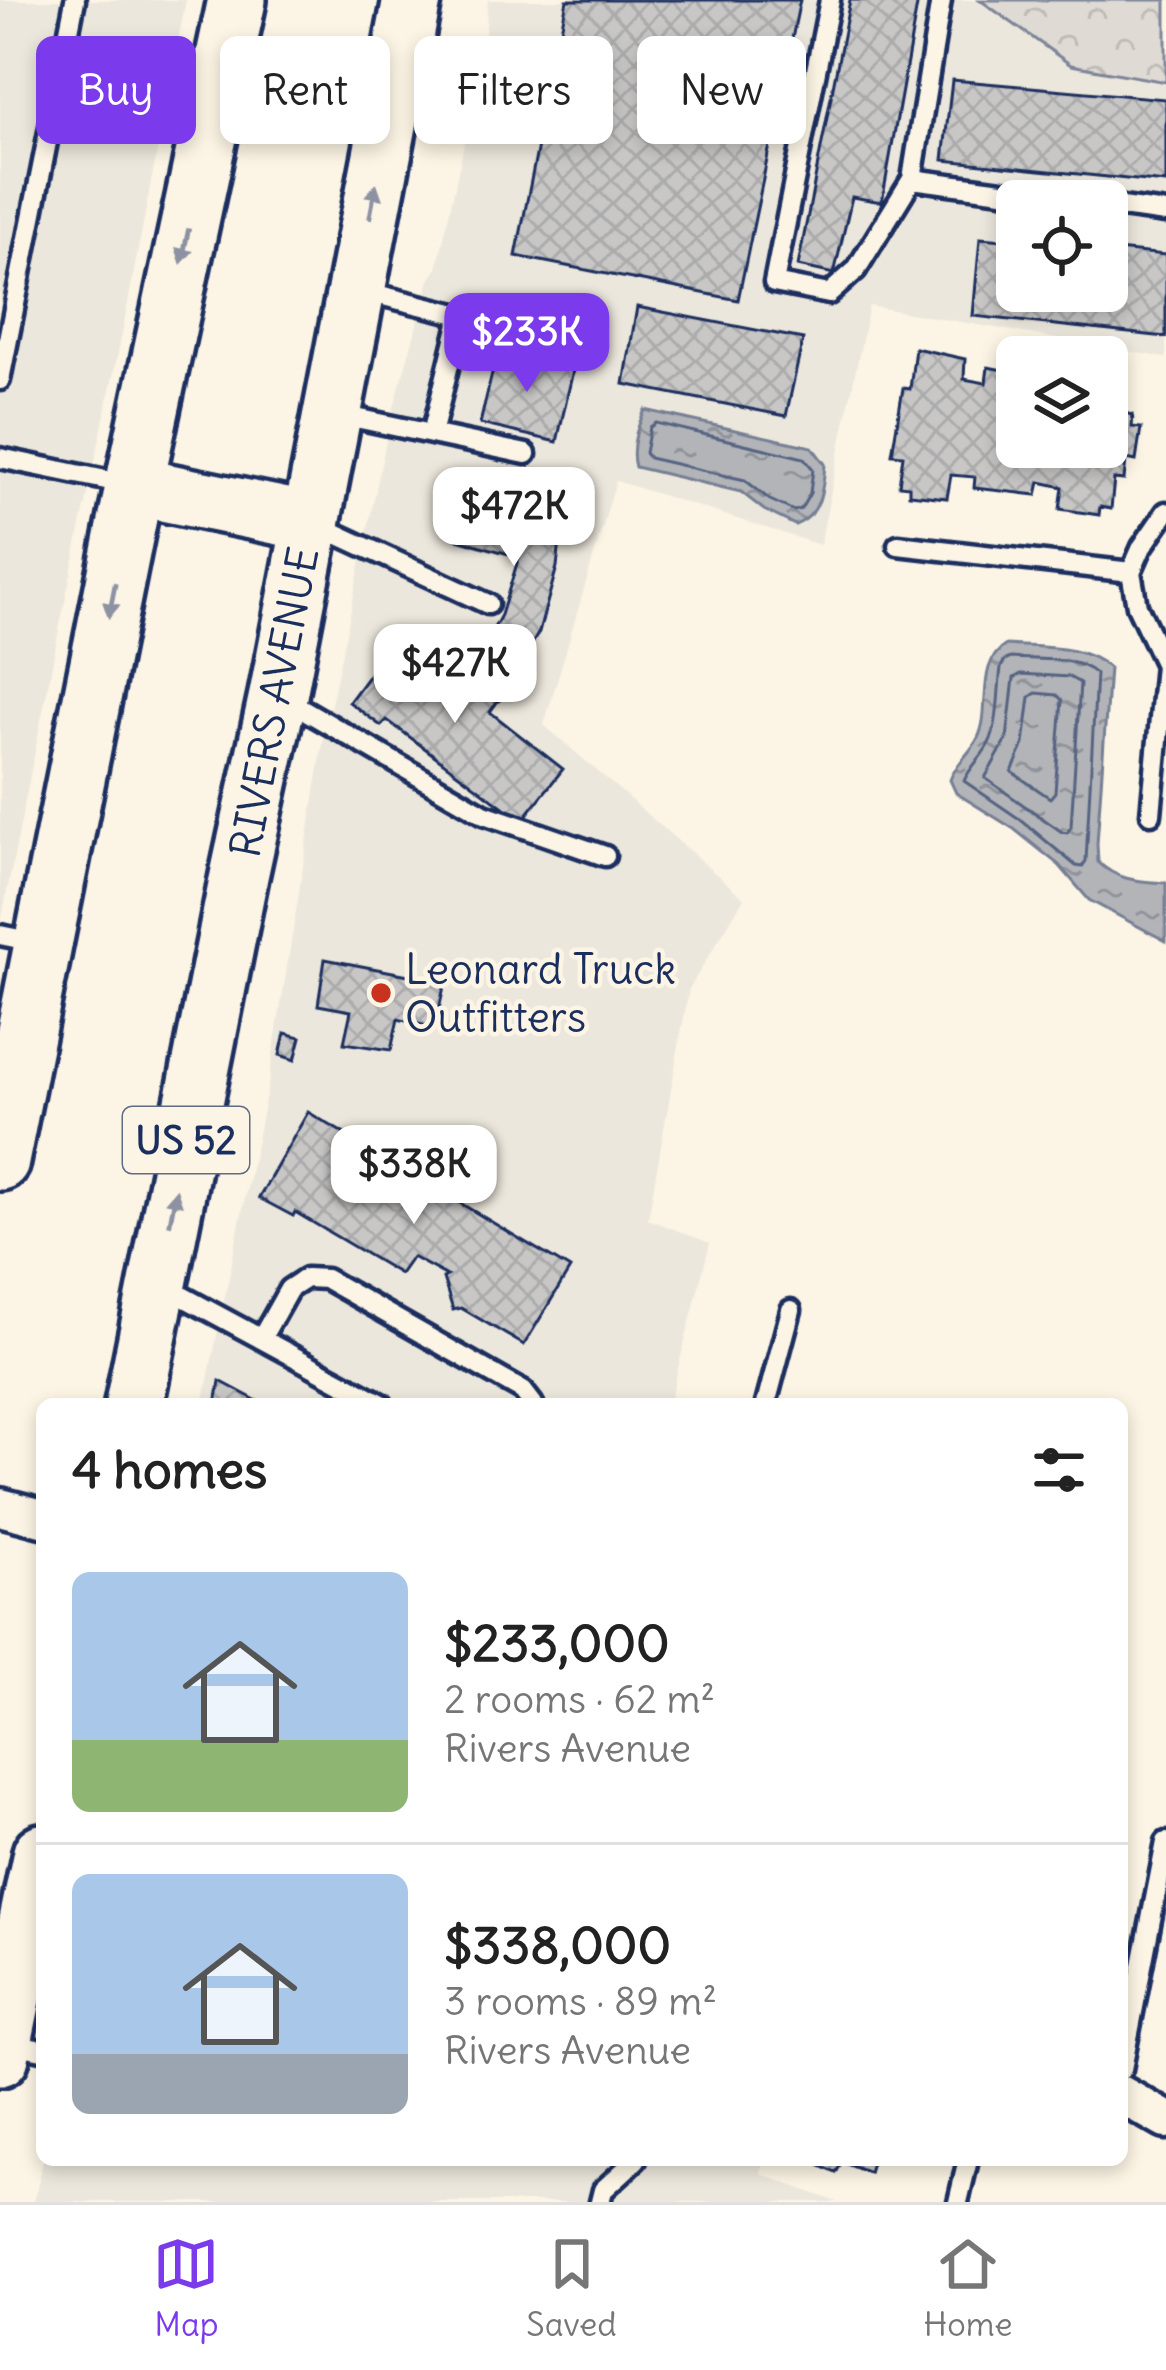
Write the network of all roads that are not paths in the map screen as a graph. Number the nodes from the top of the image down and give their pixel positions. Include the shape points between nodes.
1 (75, 0) edge
2 (237, 0) edge
3 (412, 0) edge
4 (830, 0) edge
5 (941, 0) edge
6 (912, 179) junction
7 (996, 190) edge
8 (1128, 208) edge
9 (1166, 213) edge
10 (355, 290) junction
11 (0, 380) edge
12 (331, 412) junction
13 (432, 434) junction
14 (526, 454) dead end
15 (0, 458) edge
16 (134, 485) junction
17 (1166, 512) edge
18 (310, 522) junction
19 (898, 545) dead end
20 (1131, 572) junction
21 (488, 604) dead end
22 (278, 695) junction
23 (1150, 814) dead end
24 (605, 856) dead end
25 (22, 939) edge
26 (0, 1161) edge
27 (158, 1283) junction
28 (791, 1310) dead end
29 (261, 1339) junction
30 (135, 1398) edge
31 (371, 1398) edge
32 (529, 1398) edge
33 (768, 1398) edge
34 (0, 1507) edge
35 (36, 1516) edge
36 (1166, 1842) edge
37 (36, 1897) edge
38 (1128, 2037) edge
39 (15, 2050) edge
40 (1128, 2099) edge
41 (1166, 2120) edge
42 (629, 2166) edge
43 (967, 2166) edge
44 (600, 2202) edge
45 (958, 2202) edge

1 - 11 lane
2 -> 16 main road
10 -> 3 main road, RIVERS AVENUE / US 52
4 - 6 lane via 774,283 830,294 856,269
5 - 6 lane
6 - 7 lane
8 - 9 lane
10 - 12 main road, RIVERS AVENUE / US 52
10 - 13 lane via 460,314
12 - 13 lane
12 - 18 main road, RIVERS AVENUE / US 52
13 - 14 lane
15 - 16 lane
16 - 18 main road
16 -> 25 main road
17 - 20 lane
18 - 21 lane
18 - 22 main road, RIVERS AVENUE / US 52
19 - 20 lane
20 - 23 lane via 1137,606 1166,665
22 - 24 lane via 484,814
27 -> 22 main road, RIVERS AVENUE / US 52
25 - 26 main road
27 - 29 lane
27 - 30 main road, RIVERS AVENUE / US 52
28 - 33 lane
29 - 31 lane
29 - 32 lane via 289,1289 306,1278 326,1279
34 - 35 street
36 - 38 lane
37 - 39 main road
40 - 41 street
42 - 44 lane
43 - 45 lane

